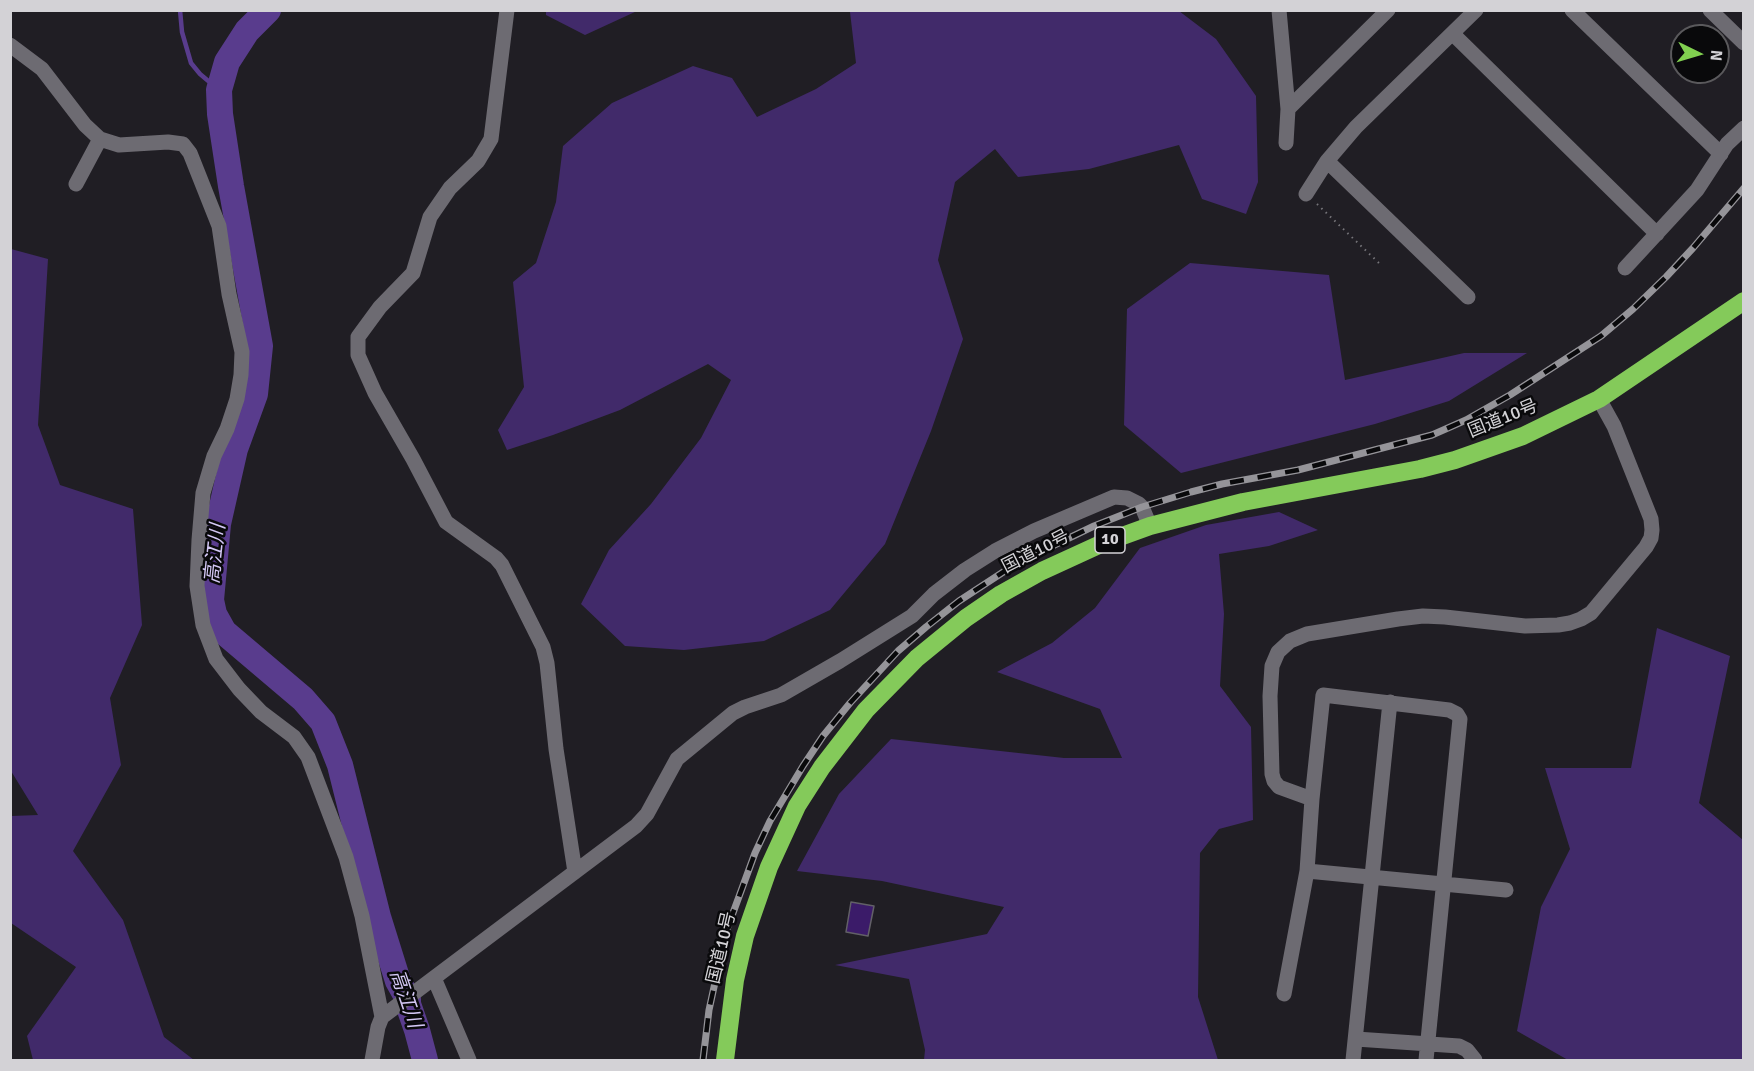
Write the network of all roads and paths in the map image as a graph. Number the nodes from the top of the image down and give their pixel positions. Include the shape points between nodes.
1 (507, 10) edge
2 (1388, 10) edge
3 (1476, 10) edge
4 (1572, 10) edge
5 (1710, 10) edge
6 (1279, 11) edge
7 (1453, 34) junction
8 (1743, 43) edge
9 (10, 45) edge
10 (1288, 109) junction
11 (1743, 128) edge
12 (100, 139) junction
13 (1287, 143) dead end
14 (1721, 154) junction
15 (1327, 161) junction
16 (76, 184) dead end
17 (1306, 194) joint
18 (1657, 234) junction
19 (1380, 264) dead end
20 (1625, 268) dead end
21 (1468, 297) dead end
22 (1743, 301) edge
23 (1599, 399) junction
24 (1150, 526) junction
25 (1390, 702) junction
26 (1312, 799) junction
27 (575, 872) junction
28 (1307, 872) junction
29 (1372, 878) junction
30 (1444, 885) junction
31 (1506, 890) dead end
32 (434, 978) junction
33 (1284, 994) dead end
34 (382, 1017) junction
35 (1356, 1039) junction
36 (1428, 1044) junction
37 (372, 1060) edge
38 (470, 1060) edge
39 (725, 1060) edge
40 (1353, 1060) edge
41 (1426, 1060) edge
42 (1475, 1060) edge

1 - 27 street via 491,139 478,161 450,188 430,218 413,273 358,337 358,355 447,522 502,565 543,647
2 - 10 street
3 - 7 street
4 - 14 street
5 - 8 street
6 - 10 street
7 - 15 street via 1383,99
7 - 18 street
9 - 12 street via 42,69
10 - 13 street
11 - 14 street
12 - 16 street
12 - 34 street via 119,145 183,144 219,226 242,352 237,399 203,493 197,586 202,625 216,659 238,689 294,738 308,757 346,857
14 - 18 street
15 - 17 street
15 - 21 street
17 - 19 path
18 - 20 street
22 - 23 highway, 国道10号 / 10
23 - 24 highway, 国道10号 / 10 via 1523,436 1455,460 1243,502
23 - 26 street via 1614,426 1651,519 1651,538 1646,547 1591,613 1570,623 1525,626 1422,616 1307,634 1290,641 1278,652 1272,666 1272,774 1279,787
24 - 27 street via 1139,504 1114,497 995,551 952,579 902,623 790,691 727,717 677,759 642,820
24 - 39 highway, 国道10号 / 10 via 1084,550 984,605 917,658 852,727 797,806 752,911 740,955
25 - 26 street via 1323,695
25 - 29 street
25 - 30 street via 1449,710 1461,719
26 - 28 street
27 - 32 street
28 - 29 street
28 - 33 street
29 - 30 street
29 - 35 street
30 - 31 street
30 - 36 street
32 - 34 street
32 - 38 street
34 - 37 street
35 - 36 street
35 - 40 street
36 - 41 street
36 - 42 street via 1459,1046

